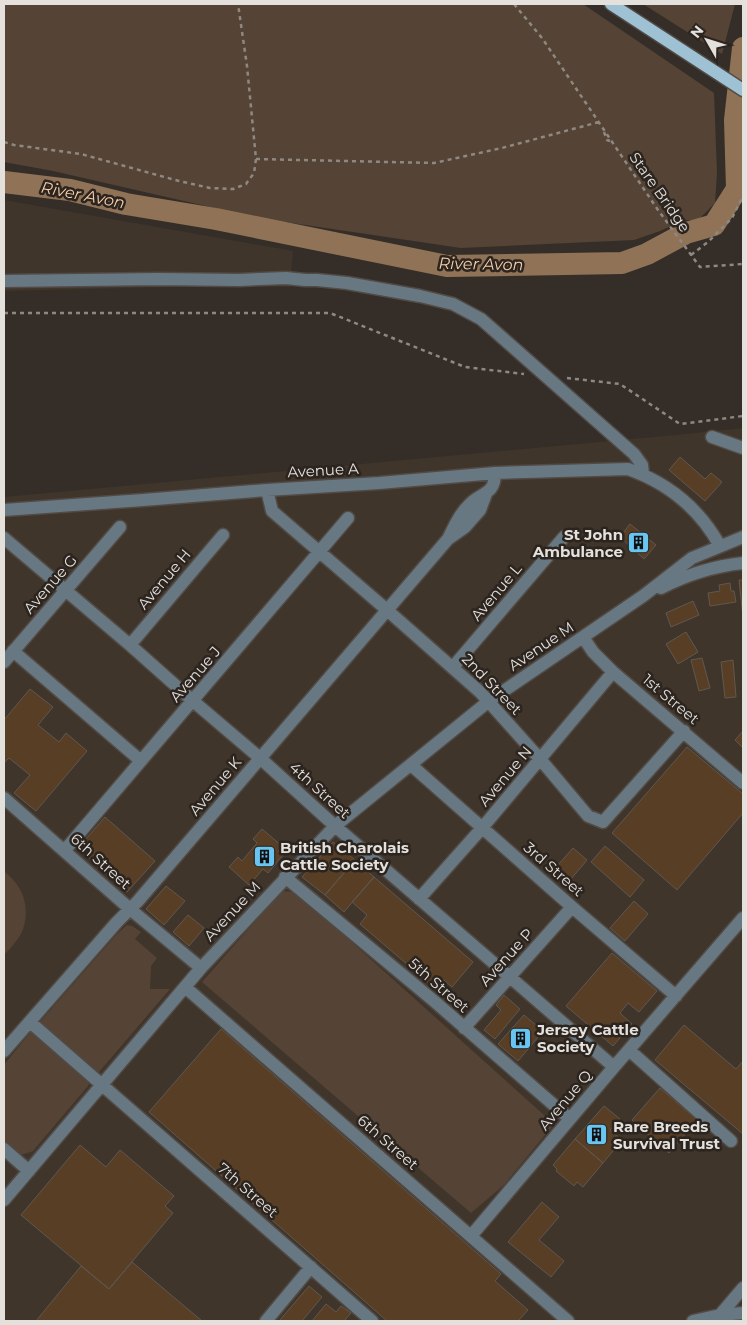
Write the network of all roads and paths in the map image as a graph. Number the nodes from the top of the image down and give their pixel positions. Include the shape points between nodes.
1 (238, 4) edge
2 (514, 4) edge
3 (611, 4) edge
4 (743, 90) edge
5 (599, 122) junction
6 (4, 142) edge
7 (256, 160) junction
8 (743, 196) edge
9 (691, 255) junction
10 (743, 264) edge
11 (4, 282) edge
12 (4, 313) edge
13 (546, 376) junction
14 (743, 416) edge
15 (712, 437) dead end
16 (743, 448) edge
17 (495, 473) junction
18 (643, 474) junction
19 (268, 490) junction
20 (4, 510) edge
21 (348, 518) dead end
22 (120, 527) dead end
23 (223, 535) dead end
24 (564, 537) dead end
25 (743, 537) edge
26 (4, 538) edge
27 (720, 546) junction
28 (320, 552) junction
29 (743, 563) edge
30 (66, 590) junction
31 (643, 596) junction
32 (387, 610) junction
33 (583, 637) junction
34 (130, 644) junction
35 (13, 651) junction
36 (4, 662) edge
37 (453, 667) junction
38 (613, 672) junction
39 (193, 701) junction
40 (488, 701) junction
41 (684, 731) junction
42 (260, 758) junction
43 (540, 759) junction
44 (141, 761) junction
45 (411, 764) junction
46 (743, 783) edge
47 (4, 798) edge
48 (335, 826) junction
49 (482, 828) junction
50 (64, 850) junction
51 (286, 878) junction
52 (419, 899) junction
53 (572, 907) junction
54 (130, 908) junction
55 (743, 918) edge
56 (201, 968) junction
57 (510, 977) junction
58 (185, 987) junction
59 (676, 996) junction
60 (30, 1022) junction
61 (464, 1028) junction
62 (629, 1050) junction
63 (4, 1051) edge
64 (614, 1067) junction
65 (102, 1085) junction
66 (570, 1119) junction
67 (731, 1141) dead end
68 (4, 1149) edge
69 (29, 1171) junction
70 (4, 1200) edge
71 (471, 1236) junction
72 (311, 1267) junction
73 (743, 1288) edge
74 (743, 1313) edge
75 (720, 1315) junction
76 (357, 1317) edge
77 (266, 1321) edge
78 (372, 1321) edge
79 (568, 1321) edge
80 (694, 1321) edge

1 - 7 path
2 - 5 path, Stare Bridge via 542,38
3 - 4 main road
5 - 7 path via 434,163
5 - 9 path, Stare Bridge
6 - 7 path via 81,154 210,188 233,189 246,184 254,173
8 - 9 path via 732,218
9 - 10 path via 700,267
11 - 13 lane via 286,278 347,283 453,304 481,319
12 - 13 path via 330,313 465,367
13 - 14 path via 620,384 680,424
13 - 18 lane via 634,454
15 - 16 lane
17 - 18 lane, Avenue A via 628,469
17 - 19 lane, Avenue A
17 - 32 lane, Avenue K via 492,487 470,503 457,519 448,539
18 - 27 lane, Avenue A via 662,484 698,514
19 - 20 lane, Avenue A
19 - 28 lane, 2nd Street via 272,511
21 - 28 lane, Avenue J
22 - 30 lane, Avenue G
23 - 34 lane, Avenue H
24 - 37 lane, Avenue L
25 - 27 lane
26 - 30 lane, 4th Street
27 - 31 lane via 692,558
28 - 32 lane, 2nd Street
28 - 39 lane, Avenue J
29 - 31 lane via 674,581
30 - 34 lane, 4th Street
30 - 35 lane, Avenue G
31 - 33 lane, Avenue M
32 - 37 lane, 2nd Street
32 - 42 lane, Avenue K
33 - 38 lane, 1st Street
33 - 40 lane, Avenue M
34 - 39 lane, 4th Street
35 - 36 lane, Avenue G
35 - 44 lane
37 - 40 lane, 2nd Street
38 - 41 lane, 1st Street
38 - 43 lane, Avenue N
39 - 42 lane, 4th Street
39 - 44 lane, Avenue J
40 - 43 lane, 2nd Street
40 - 45 lane, Avenue M
41 - 43 lane, 2nd Street via 603,822 588,816
41 - 46 lane, 1st Street
42 - 48 lane, 4th Street
42 - 54 lane, Avenue K
43 - 49 lane, Avenue N
44 - 50 lane, Avenue J
45 - 48 lane, Avenue M
45 - 49 lane, 3rd Street
47 - 50 lane, 6th Street
48 - 51 lane, Avenue M
48 - 52 lane, 4th Street
49 - 52 lane, Avenue N
49 - 53 lane, 3rd Street
50 - 54 lane, 6th Street
51 - 56 lane, Avenue M
51 - 61 lane, 5th Street
52 - 57 lane, 4th Street
53 - 57 lane, Avenue P
53 - 59 lane, 3rd Street
54 - 56 lane, 6th Street
54 - 60 lane, Avenue K
55 - 59 lane, Avenue Q
56 - 58 lane, Avenue M
57 - 61 lane, Avenue P
57 - 64 lane, 4th Street
58 - 65 lane, Avenue M
58 - 71 lane, 6th Street
59 - 62 lane, Avenue Q
60 - 63 lane, Avenue K
60 - 65 lane, 7th Street
61 - 66 lane, 5th Street
62 - 64 lane, Avenue Q
62 - 67 lane
64 - 66 lane, Avenue Q
65 - 69 lane, Avenue M
65 - 72 lane, 7th Street
66 - 71 lane, Avenue Q
68 - 69 lane
69 - 70 lane, Avenue M
71 - 79 lane, 6th Street
72 - 76 lane, 7th Street
72 - 77 lane
73 - 75 lane
74 - 75 lane
75 - 80 lane
76 - 78 lane, 7th Street

